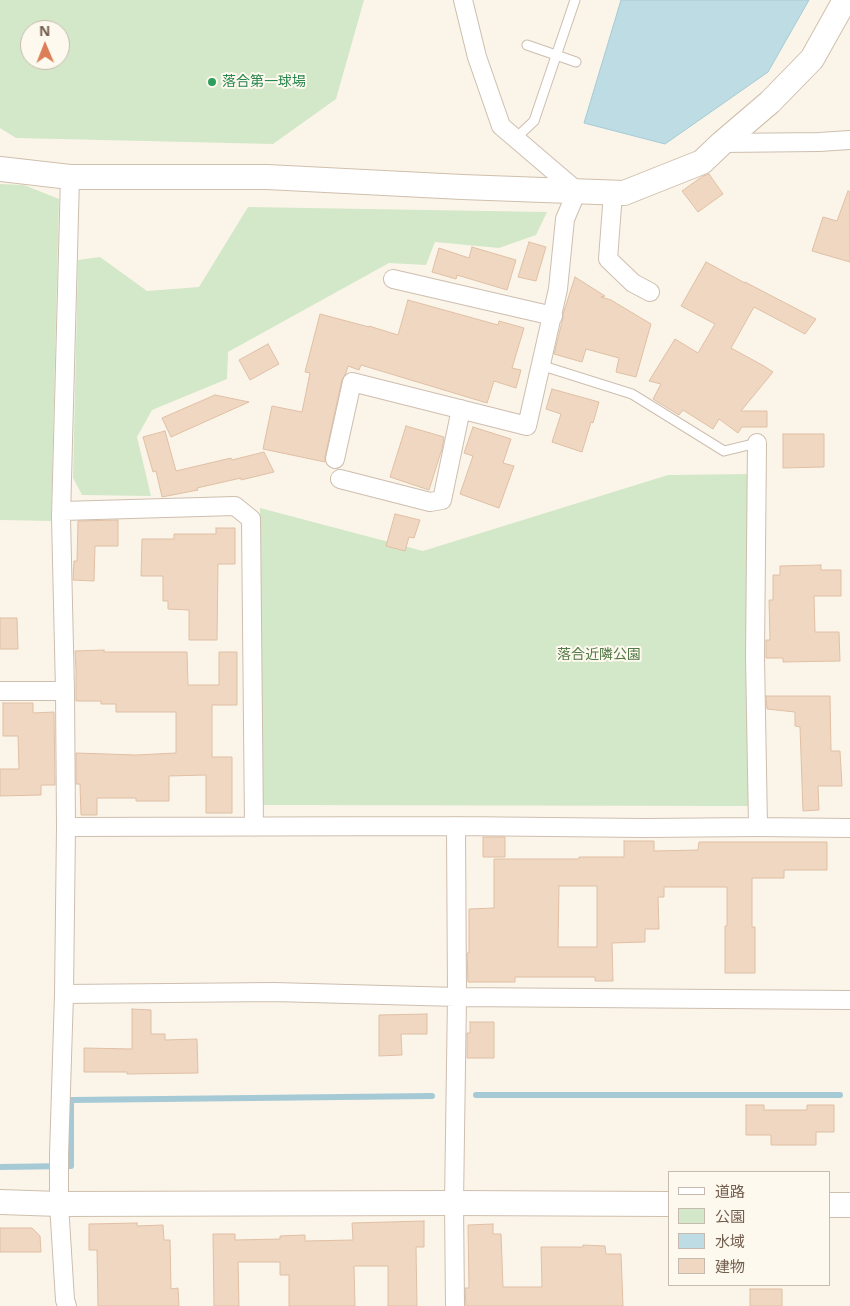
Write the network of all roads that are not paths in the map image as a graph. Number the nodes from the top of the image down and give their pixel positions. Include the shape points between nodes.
1 (463, 0) edge
2 (575, 0) edge
3 (845, 0) edge
4 (527, 45) dead end
5 (556, 55) junction
6 (576, 62) dead end
7 (516, 138) junction
8 (850, 140) edge
9 (722, 143) junction
10 (0, 169) edge
11 (70, 177) junction
12 (577, 191) junction
13 (613, 193) junction
14 (393, 279) dead end
15 (650, 292) dead end
16 (553, 316) junction
17 (540, 365) junction
18 (461, 409) junction
19 (757, 443) joint
20 (335, 459) dead end
21 (340, 480) dead end
22 (62, 511) junction
23 (65, 691) junction
24 (0, 692) edge
25 (456, 826) junction
26 (66, 827) junction
27 (254, 827) junction
28 (758, 827) junction
29 (850, 828) edge
30 (64, 994) junction
31 (457, 997) junction
32 (850, 1000) edge
33 (0, 1202) edge
34 (454, 1203) junction
35 (59, 1204) junction
36 (668, 1204) edge
37 (830, 1205) edge
38 (850, 1205) edge
39 (67, 1306) edge
40 (455, 1306) edge

1 - 7 street via 501,126
2 - 5 lane
3 - 9 street via 812,59 770,102
4 - 5 lane
5 - 6 lane
5 - 7 lane via 534,121
7 - 12 street
8 - 9 street
9 - 13 street via 702,162 624,193
10 - 11 street
11 - 12 street via 267,177
11 - 22 street
12 - 13 street
12 - 16 street via 565,218
13 - 15 street via 608,259 633,283
14 - 16 street
16 - 17 street
17 - 18 street via 527,426
17 - 19 lane via 632,394 724,451
18 - 20 street via 352,382
18 - 21 street via 442,500 430,502
19 - 28 street via 755,657
22 - 23 street
22 - 27 street via 235,506 251,519
23 - 24 street
23 - 26 street
25 - 27 street
25 - 28 street
25 - 31 street
26 - 27 street
26 - 30 street
28 - 29 street
30 - 31 street via 274,992
30 - 35 street
31 - 32 street
31 - 34 street
33 - 35 street
34 - 35 street
34 - 36 street
34 - 40 street
35 - 39 street
37 - 38 street

